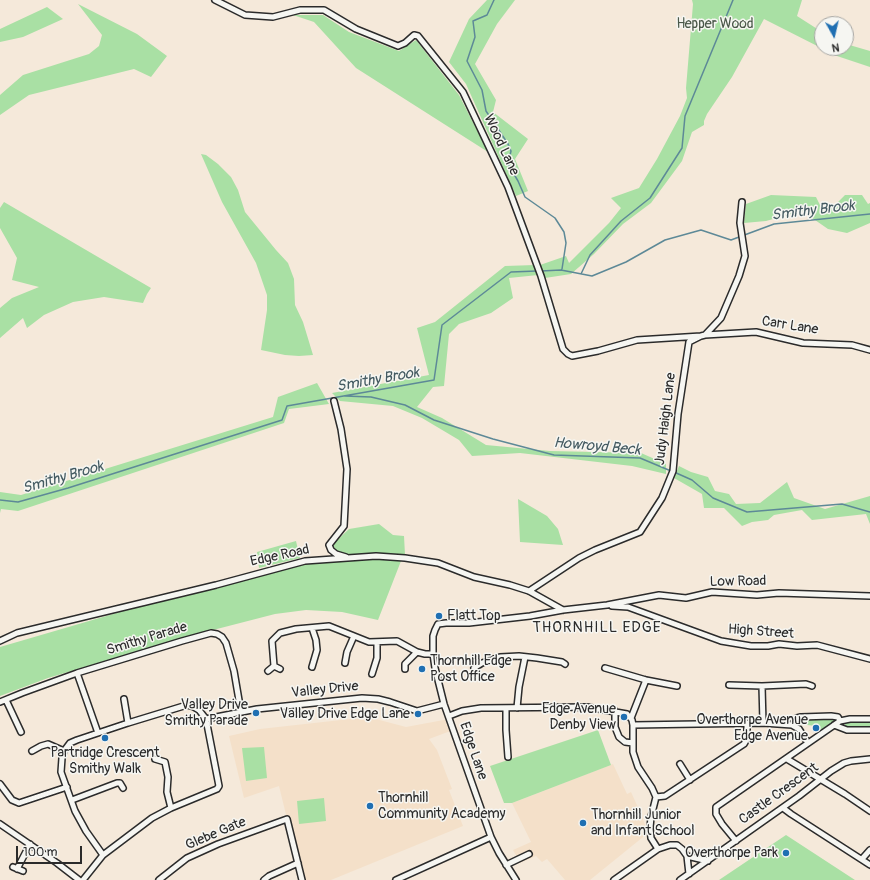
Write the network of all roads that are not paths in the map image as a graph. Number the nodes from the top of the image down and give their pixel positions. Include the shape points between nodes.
1 (215, 0) edge
2 (742, 202) dead end
3 (703, 335) junction
4 (687, 340) junction
5 (870, 350) edge
6 (334, 401) dead end
7 (348, 558) junction
8 (529, 591) junction
9 (870, 596) edge
10 (608, 605) junction
11 (563, 610) junction
12 (312, 628) junction
13 (354, 636) junction
14 (0, 641) edge
15 (377, 643) junction
16 (417, 652) junction
17 (433, 654) junction
18 (525, 657) junction
19 (870, 659) edge
20 (345, 663) dead end
21 (565, 664) dead end
22 (274, 666) junction
23 (312, 667) dead end
24 (474, 668) dead end
25 (605, 668) dead end
26 (280, 669) dead end
27 (405, 669) dead end
28 (268, 670) dead end
29 (77, 673) junction
30 (372, 674) dead end
31 (646, 680) junction
32 (729, 685) dead end
33 (677, 686) dead end
34 (762, 686) junction
35 (812, 686) dead end
36 (124, 699) dead end
37 (6, 700) junction
38 (0, 702) edge
39 (444, 704) junction
40 (506, 708) junction
41 (517, 708) junction
42 (241, 712) junction
43 (615, 712) junction
44 (449, 716) junction
45 (631, 718) junction
46 (206, 719) junction
47 (870, 719) edge
48 (840, 721) junction
49 (128, 723) junction
50 (763, 723) junction
51 (747, 724) junction
52 (633, 725) junction
53 (792, 725) junction
54 (834, 725) junction
55 (870, 730) edge
56 (21, 732) dead end
57 (98, 733) junction
58 (633, 743) junction
59 (808, 743) junction
60 (32, 751) dead end
61 (64, 751) junction
62 (508, 757) dead end
63 (155, 759) dead end
64 (787, 759) junction
65 (870, 759) edge
66 (680, 764) dead end
67 (821, 779) junction
68 (690, 780) junction
69 (0, 784) edge
70 (67, 787) junction
71 (123, 788) dead end
72 (656, 797) junction
73 (72, 800) junction
74 (171, 808) junction
75 (783, 808) junction
76 (870, 811) edge
77 (0, 824) edge
78 (491, 837) junction
79 (736, 841) junction
80 (30, 844) junction
81 (658, 849) junction
82 (870, 850) edge
83 (103, 854) junction
84 (529, 854) dead end
85 (687, 856) junction
86 (862, 859) junction
87 (708, 861) junction
88 (298, 863) junction
89 (506, 865) junction
90 (870, 865) edge
91 (23, 871) dead end
92 (689, 874) junction
93 (79, 880) edge
94 (83, 880) edge
95 (159, 880) edge
96 (264, 880) edge
97 (302, 880) edge
98 (396, 880) edge
99 (516, 880) edge
100 (614, 880) edge
101 (680, 880) edge

1 - 4 street, Wood Lane via 246,15 273,17 300,10 324,10 356,29 398,46 414,35 418,36 463,92 486,139 511,194 541,276 563,349 572,356 637,340
2 - 3 street via 740,222 745,256 721,318
3 - 4 street
3 - 5 street, Carr Lane via 756,332 803,343 852,345
4 - 8 street, Judy Haigh Lane via 673,471 662,498 640,532 595,550
6 - 7 street via 347,468 344,526 329,545 336,554
7 - 8 street, Edge Road via 376,556 438,563 474,577
7 - 14 street, Edge Road via 305,561 17,633
8 - 11 street, Edge Road
9 - 10 street, Low Road via 712,592 686,598 659,595
10 - 11 street
10 - 19 street, High Street via 628,607 721,641 751,646 817,645
11 - 17 street, Edge Lane via 469,623 438,624 434,630
12 - 13 street via 329,626
12 - 22 street via 280,633 272,641
12 - 23 street via 317,650
13 - 15 street
13 - 20 street
15 - 16 street via 397,641
15 - 30 street via 377,658
16 - 17 street
16 - 27 street via 405,664
17 - 39 street, Edge Lane
18 - 21 street
18 - 24 street via 500,657
18 - 41 street
22 - 26 street
22 - 28 street
25 - 31 street
29 - 37 street, Smithy Parade
29 - 42 street, Smithy Parade via 182,641 211,633 217,634 226,643
29 - 57 street
31 - 33 street
31 - 45 street
32 - 34 street
34 - 35 street
34 - 50 street
36 - 49 street
37 - 38 street, Smithy Parade
37 - 56 street
39 - 42 street, Valley Drive via 417,712 390,702 362,698
39 - 44 street, Edge Lane
40 - 41 street
40 - 44 street via 481,708
40 - 62 street
41 - 43 street via 587,707
42 - 46 street, Valley Drive
43 - 45 street via 627,714
43 - 58 street via 615,728 619,737 625,742
44 - 78 street, Edge Lane
45 - 52 street
46 - 49 street via 199,710 187,706
46 - 74 street via 219,786
47 - 48 street
48 - 53 street via 838,717 831,716 801,717
48 - 54 street
49 - 57 street
50 - 51 street
50 - 53 street
51 - 52 street
51 - 68 street via 747,739 744,744
52 - 58 street
53 - 59 street via 799,729
54 - 55 street via 847,730
54 - 59 street
57 - 61 street via 70,743
58 - 72 street via 638,767
59 - 64 street
60 - 61 street via 48,744
61 - 70 street via 61,766
63 - 74 street via 165,762
64 - 67 street
64 - 79 street via 716,807 716,814
65 - 67 street, Castle Crescent via 844,763
66 - 68 street
67 - 75 street, Castle Crescent
67 - 76 street
68 - 72 street via 665,796
69 - 70 street via 12,800 19,803
70 - 73 street
71 - 73 street via 120,783 115,783
72 - 81 street via 650,828 651,838
73 - 83 street via 78,819
74 - 83 street via 152,818
75 - 79 street, Castle Crescent
75 - 86 street
77 - 80 street
78 - 89 street, Edge Lane
78 - 98 street
79 - 87 street, Castle Crescent
80 - 91 street via 15,868
80 - 93 street
81 - 85 street via 670,844 676,845
81 - 100 street
82 - 86 street
83 - 94 street
84 - 89 street
85 - 87 street
85 - 92 street
86 - 90 street
87 - 92 street, Castle Crescent
88 - 95 street, Glebe Gate via 287,820 218,844 187,858
88 - 96 street
88 - 97 street
89 - 99 street, Edge Lane
92 - 101 street, Castle Crescent

